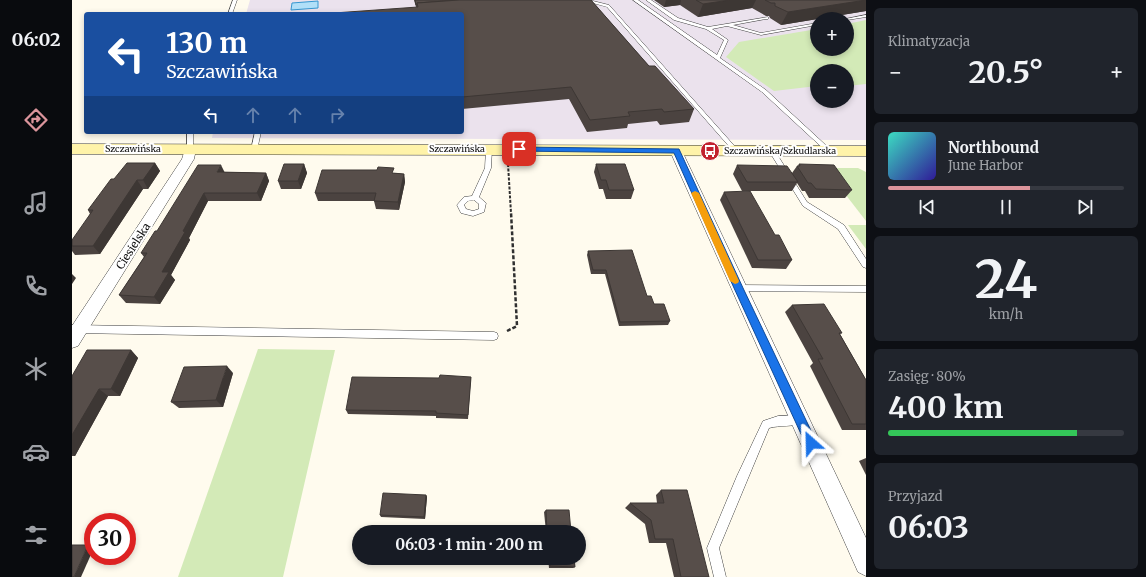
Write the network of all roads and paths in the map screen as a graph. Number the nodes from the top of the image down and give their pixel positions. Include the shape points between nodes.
1 (235, 0) edge
2 (584, 0) edge
3 (635, 0) edge
4 (648, 0) edge
5 (231, 12) edge
6 (866, 16) edge
7 (766, 18) edge
8 (854, 18) edge
9 (728, 24) junction
10 (810, 25) edge
11 (708, 28) junction
12 (718, 58) junction
13 (190, 134) edge
14 (258, 134) edge
15 (72, 149) edge
16 (190, 149) junction
17 (489, 149) junction
18 (254, 150) junction
19 (676, 151) junction
20 (736, 151) junction
21 (772, 151) junction
22 (829, 151) junction
23 (866, 151) edge
24 (508, 160) dead end
25 (475, 198) dead end
26 (866, 265) edge
27 (738, 288) junction
28 (866, 289) edge
29 (75, 333) edge
30 (494, 336) joint
31 (800, 420) junction
32 (866, 564) edge
33 (720, 577) edge

1 - 5 lane
2 - 20 lane via 608,6
3 - 12 lane
4 - 11 lane via 676,19
6 - 8 lane
7 - 9 lane
9 - 10 lane via 761,34
9 - 11 lane
11 - 12 lane via 726,40
12 - 22 lane via 764,91
13 - 16 lane
14 - 18 lane
15 - 16 street, Szczawińska
16 - 18 street, Szczawińska
16 - 29 street, Ciesielska via 188,159
17 - 18 street, Szczawińska
17 - 19 street, Szczawińska
17 - 25 lane via 488,168
19 - 20 street, Szczawińska
19 - 27 street
20 - 21 street, Szczawińska
21 - 22 street, Szczawińska
21 - 26 lane via 805,204 841,227
22 - 23 street, Szczawińska
24 - 30 path via 517,326
27 - 28 lane
27 - 31 street
29 - 30 lane
31 - 32 street
31 - 33 lane via 766,424 713,548

